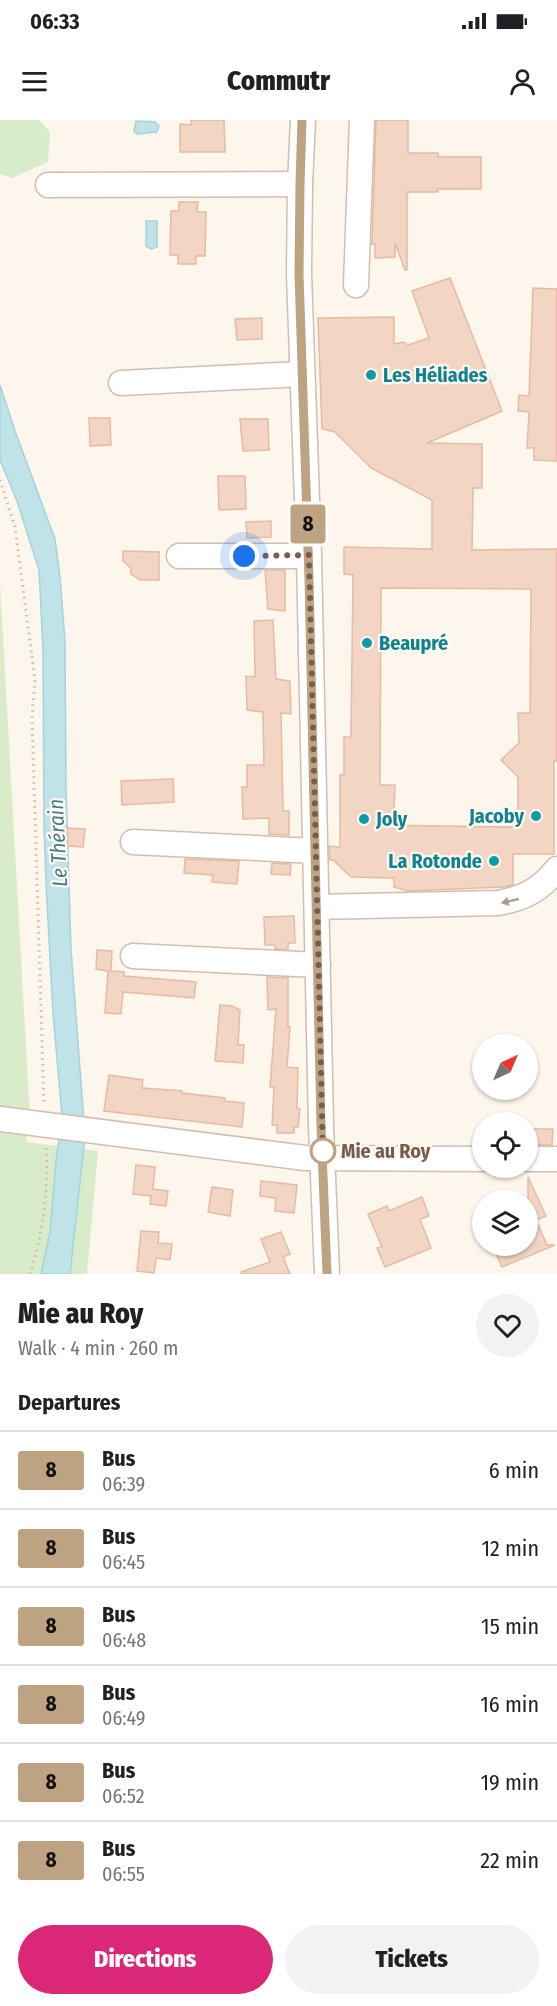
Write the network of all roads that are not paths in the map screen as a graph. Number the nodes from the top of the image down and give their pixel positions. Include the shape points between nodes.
1 (303, 120) edge
2 (362, 120) edge
3 (300, 184) junction
4 (48, 185) dead end
5 (356, 285) dead end
6 (302, 374) junction
7 (121, 383) dead end
8 (309, 555) junction
9 (179, 556) dead end
10 (133, 842) dead end
11 (315, 850) junction
12 (557, 869) edge
13 (317, 907) junction
14 (133, 956) dead end
15 (318, 965) junction
16 (0, 1119) edge
17 (323, 1158) junction
18 (472, 1159) edge
19 (538, 1159) edge
20 (557, 1159) edge
21 (327, 1274) edge

1 - 3 street
2 - 5 street
3 - 4 street
3 - 6 street
6 - 7 street
6 - 8 street
8 - 9 street
8 - 11 street
10 - 11 street
11 - 13 street
12 -> 13 street via 527,896 498,903
13 - 15 street
14 - 15 street
15 - 17 street
16 - 17 street
17 - 18 street
17 - 21 street
19 - 20 street

